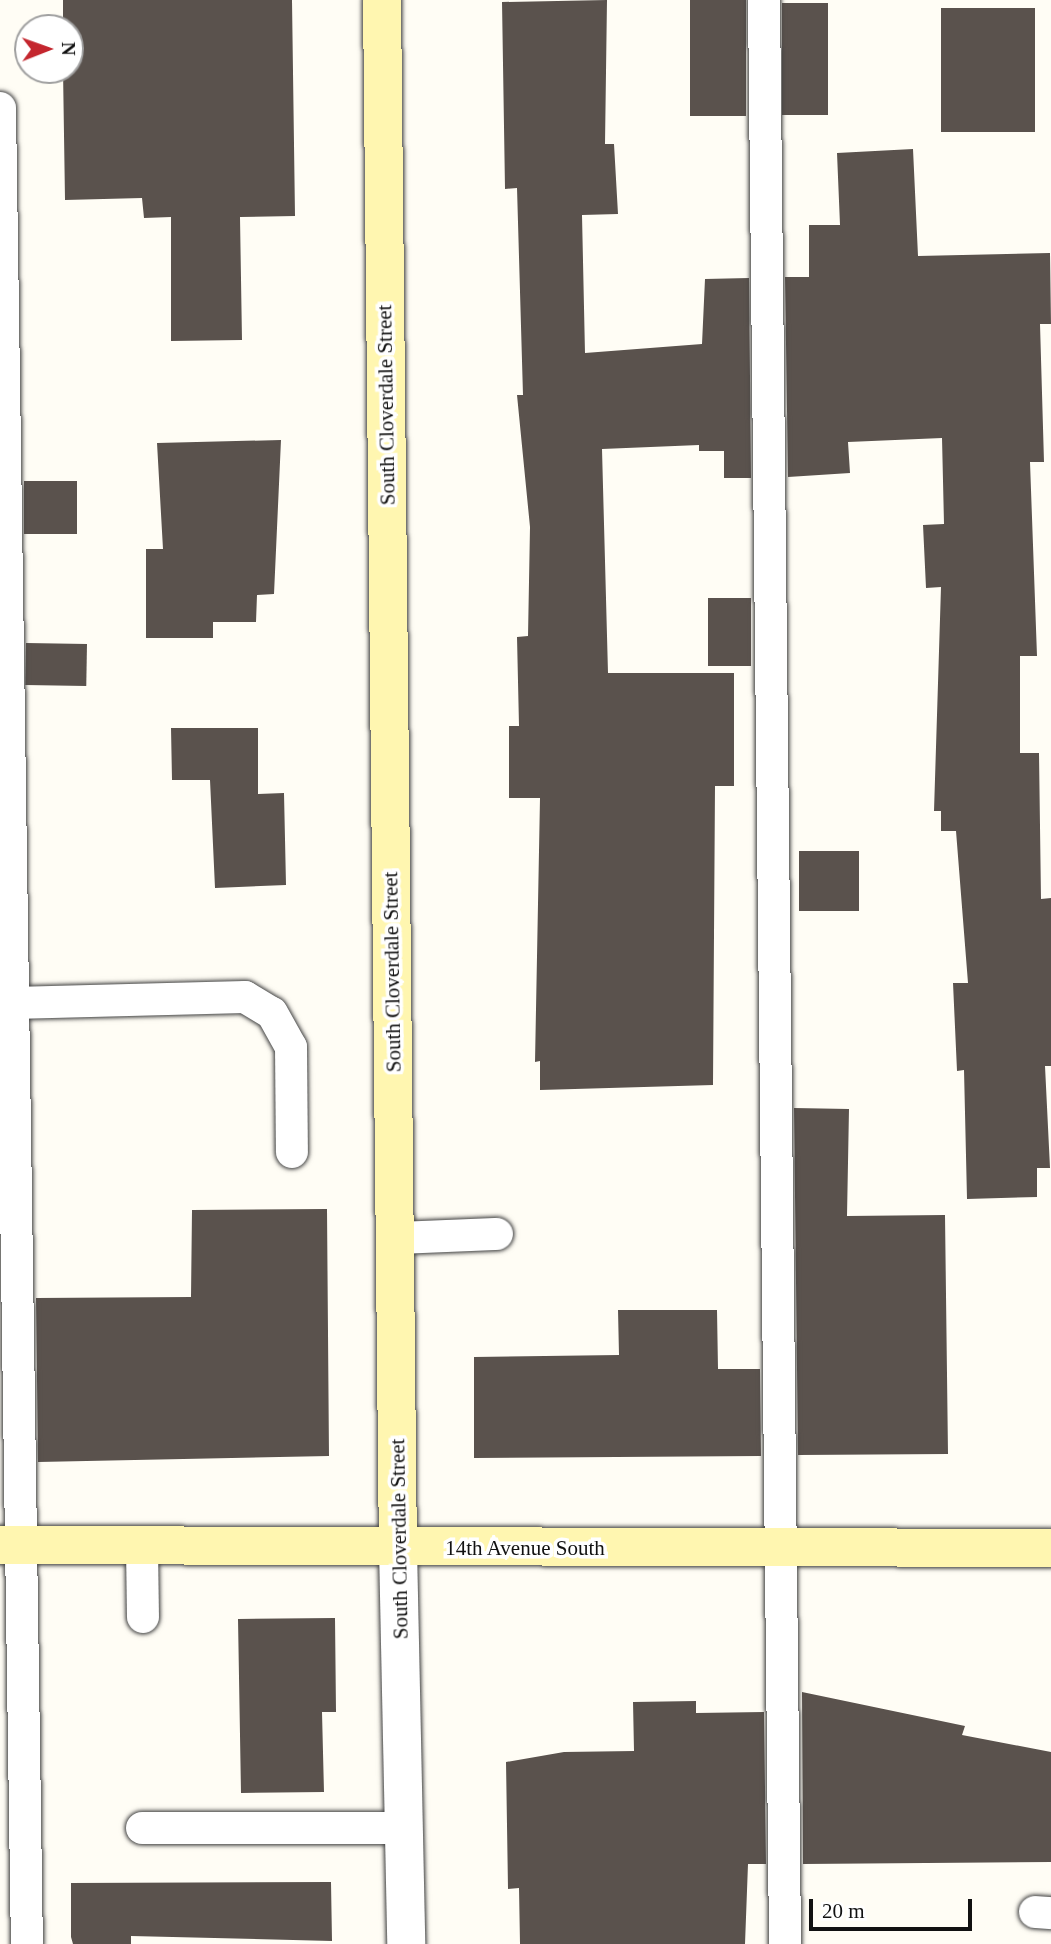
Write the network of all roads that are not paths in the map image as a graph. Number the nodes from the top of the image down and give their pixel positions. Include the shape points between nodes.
1 (382, 0) edge
2 (764, 0) edge
3 (0, 108) edge
4 (13, 1003) junction
5 (292, 1152) dead end
6 (497, 1234) dead end
7 (396, 1238) junction
8 (10, 1545) edge
9 (142, 1547) junction
10 (398, 1548) junction
11 (780, 1548) junction
12 (1051, 1548) edge
13 (142, 1617) dead end
14 (142, 1828) dead end
15 (404, 1828) junction
16 (27, 1944) edge
17 (406, 1944) edge
18 (785, 1944) edge

1 - 7 main road, South Cloverdale Street
2 - 11 lane
3 - 4 lane
4 - 5 lane via 245,997 272,1013 291,1047
4 - 8 lane
6 - 7 lane
7 - 10 main road, South Cloverdale Street
8 - 9 main road, 14th Avenue South
8 - 16 lane
9 - 10 main road, 14th Avenue South
9 - 13 lane
10 - 11 main road, 14th Avenue South
10 - 15 street, South Cloverdale Street
11 - 12 main road, 14th Avenue South
11 - 18 lane
14 - 15 lane
15 - 17 street, South Cloverdale Street

